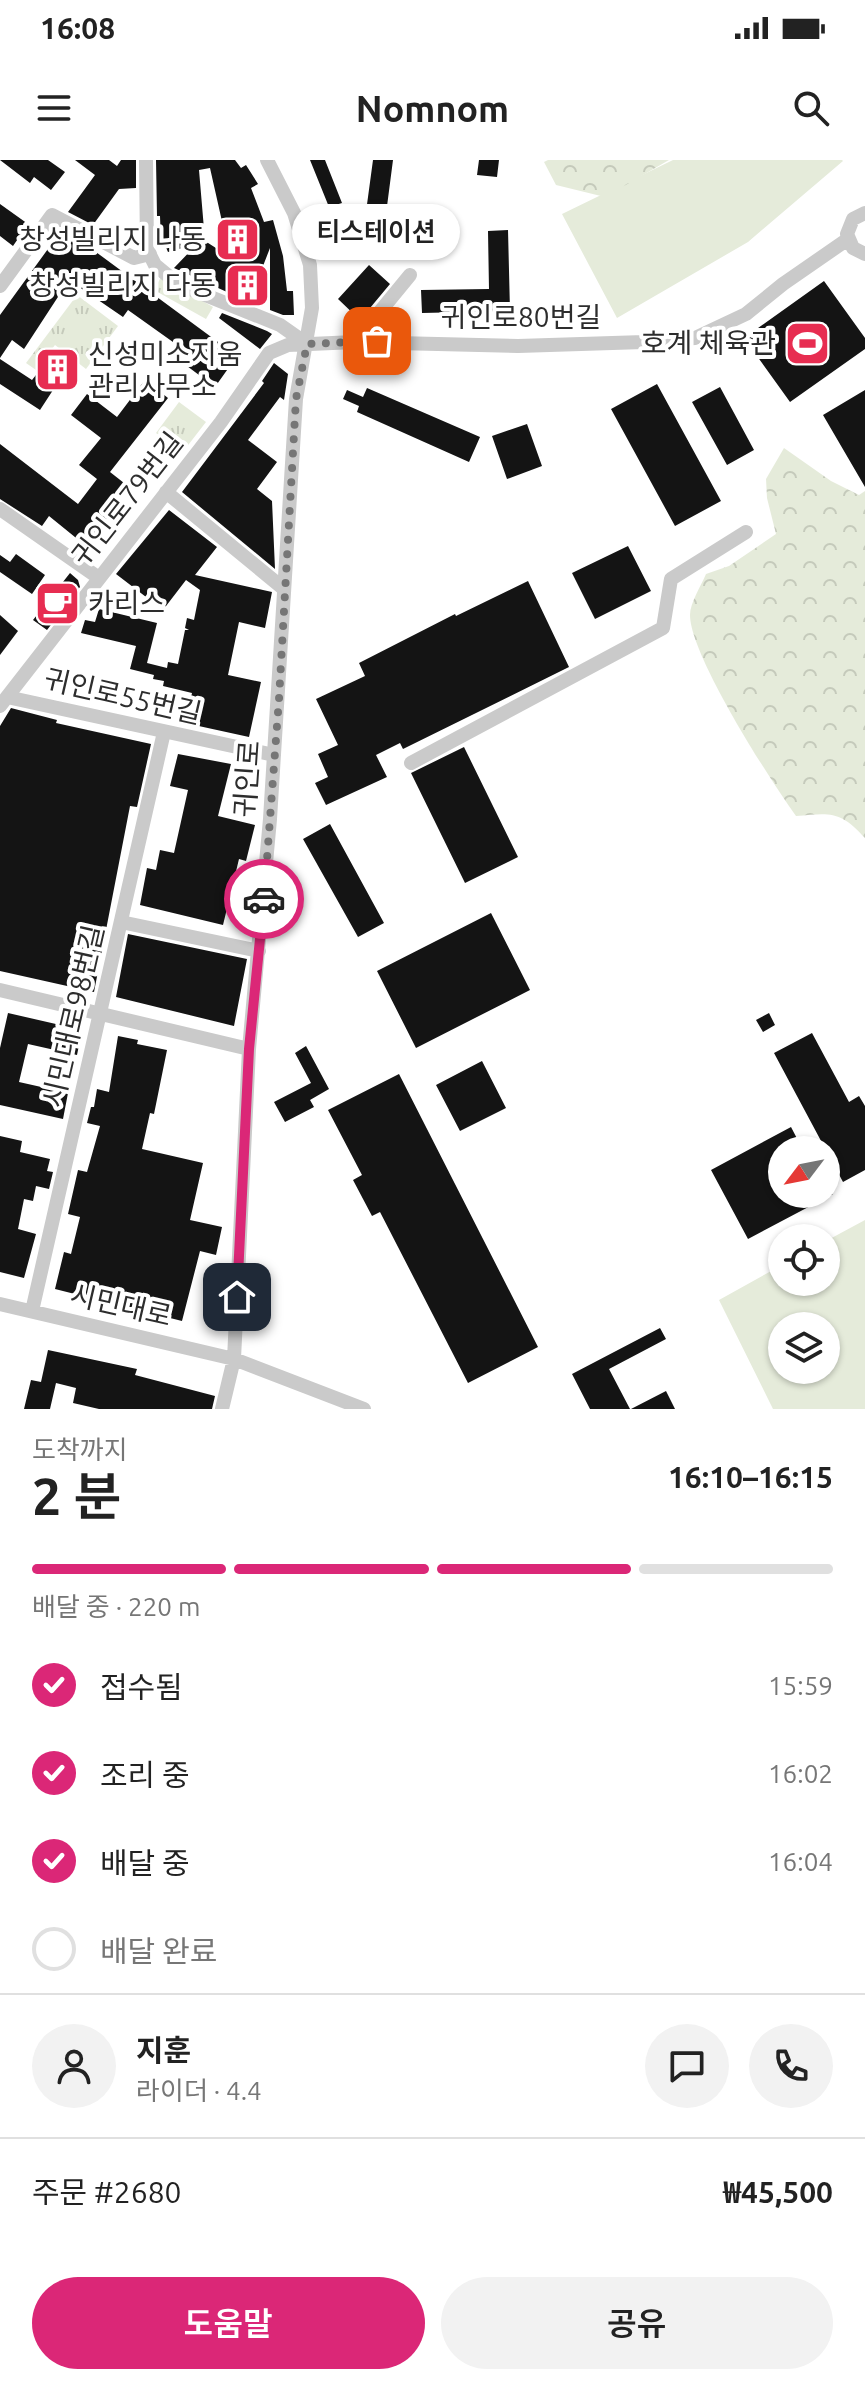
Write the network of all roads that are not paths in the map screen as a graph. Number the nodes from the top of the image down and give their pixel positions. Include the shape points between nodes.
1 (146, 160) edge
2 (267, 160) edge
3 (864, 210) edge
4 (848, 239) junction
5 (150, 254) junction
6 (865, 254) edge
7 (410, 275) dead end
8 (0, 286) edge
9 (355, 342) junction
10 (307, 344) junction
11 (166, 492) junction
12 (0, 509) edge
13 (746, 532) dead end
14 (99, 578) junction
15 (284, 589) junction
16 (4, 701) edge
17 (164, 732) junction
18 (274, 755) junction
19 (411, 763) dead end
20 (121, 922) junction
21 (259, 951) junction
22 (0, 990) edge
23 (101, 1012) junction
24 (249, 1049) junction
25 (0, 1304) edge
26 (32, 1311) junction
27 (234, 1359) junction
28 (222, 1409) edge
29 (364, 1409) edge

1 - 5 street
2 - 10 street, 귀인로 via 294,213 310,265
3 - 4 street via 850,223
4 - 6 street
4 - 9 street, 귀인로80번길 via 746,314 695,338 518,346
5 - 8 street via 134,258 52,215
5 - 10 street via 178,284 280,325
7 - 9 street
9 - 10 street, 귀인로80번길
10 - 11 street, 귀인로79번길 via 269,353
10 - 15 street, 귀인로 via 296,399
11 - 14 street, 귀인로79번길
11 - 15 street
12 - 14 street
13 - 19 street via 671,579 663,628
14 - 16 street, 귀인로79번길
15 - 18 street, 귀인로
16 - 17 street, 귀인로55번길
17 - 18 street, 귀인로55번길
17 - 20 street, 시민대로98번길
18 - 21 street, 귀인로
20 - 21 street
20 - 23 street, 시민대로98번길
21 - 24 street, 귀인로
22 - 23 street
23 - 24 street
23 - 26 street, 시민대로98번길
24 - 27 street, 귀인로
25 - 26 street, 시민대로
26 - 27 street, 시민대로
27 - 28 street, 귀인로
27 - 29 street, 시민대로

